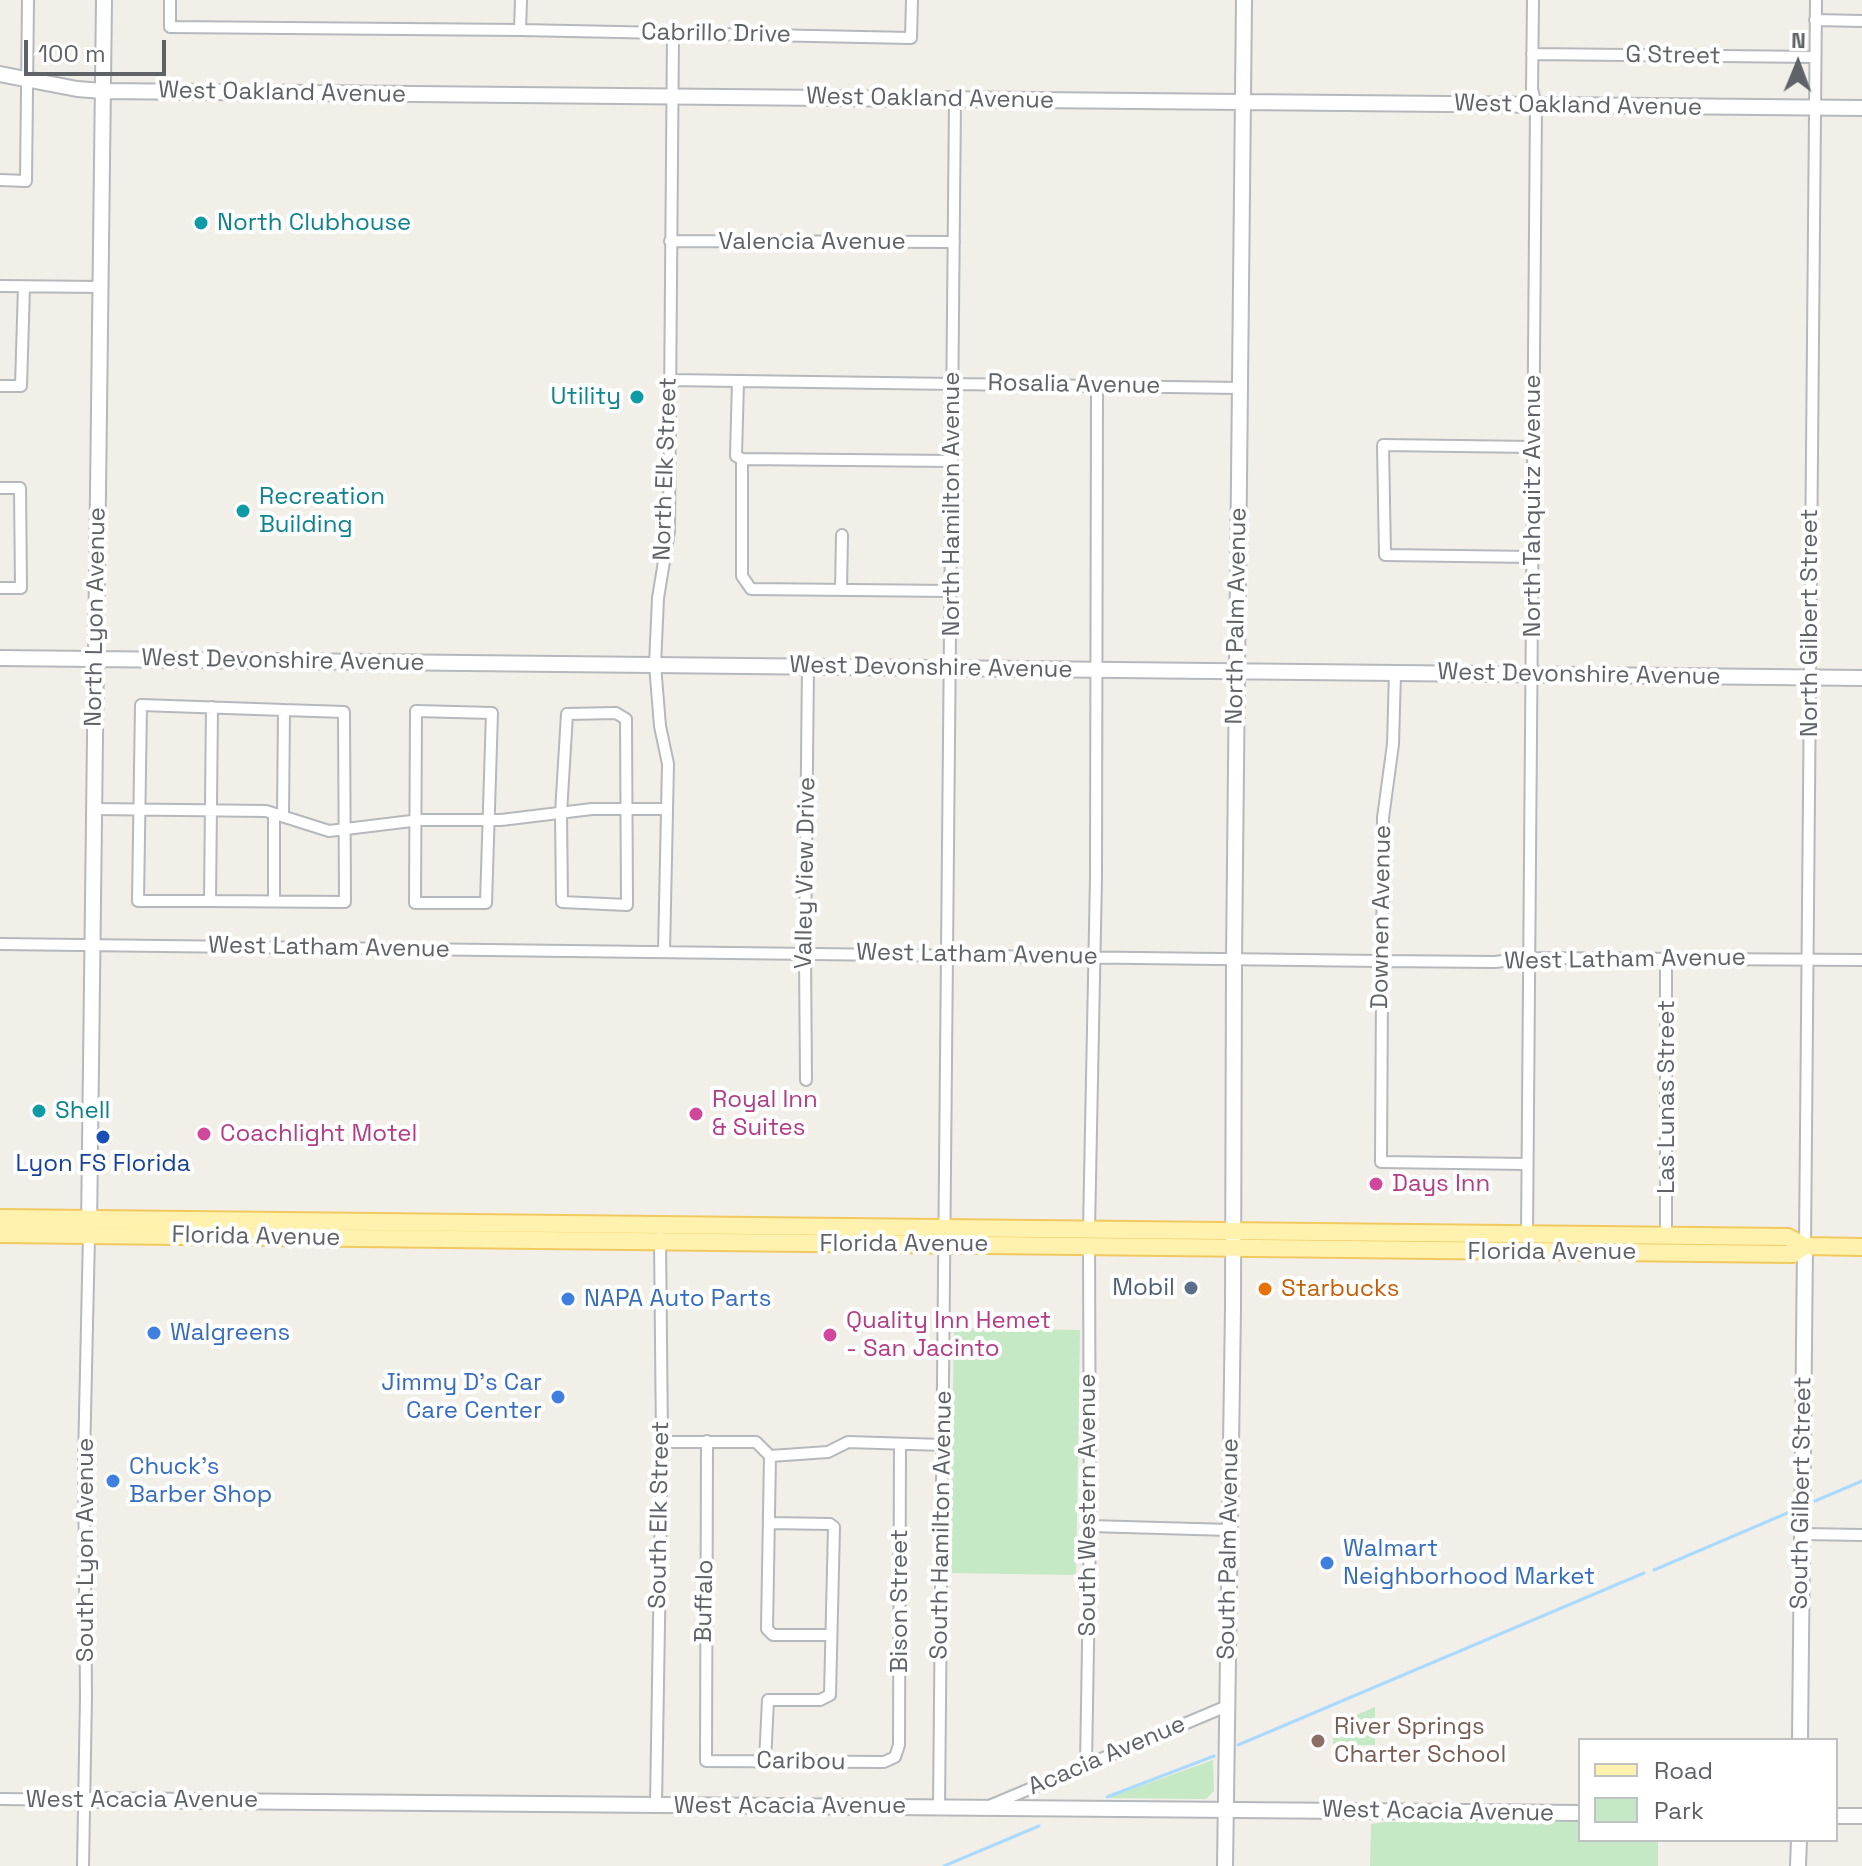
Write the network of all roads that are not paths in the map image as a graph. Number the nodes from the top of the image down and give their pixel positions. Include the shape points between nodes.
1 (28, 0) edge
2 (104, 0) edge
3 (170, 0) edge
4 (521, 0) edge
5 (912, 0) edge
6 (1244, 0) edge
7 (1533, 0) edge
8 (1816, 0) edge
9 (1815, 20) junction
10 (1862, 21) edge
11 (520, 30) junction
12 (673, 33) junction
13 (1532, 54) junction
14 (1815, 57) junction
15 (0, 74) edge
16 (27, 80) junction
17 (103, 91) junction
18 (673, 97) junction
19 (955, 99) junction
20 (1242, 103) junction
21 (1536, 105) junction
22 (1815, 108) junction
23 (1862, 108) edge
24 (0, 180) edge
25 (670, 241) junction
26 (954, 242) junction
27 (0, 286) edge
28 (24, 287) junction
29 (101, 287) junction
30 (669, 380) junction
31 (738, 381) junction
32 (953, 383) junction
33 (1097, 385) junction
34 (0, 386) edge
35 (1239, 388) junction
36 (1533, 447) junction
37 (742, 459) junction
38 (947, 461) junction
39 (0, 488) edge
40 (842, 535) dead end
41 (1532, 557) junction
42 (0, 588) edge
43 (841, 590) junction
44 (951, 591) junction
45 (0, 658) edge
46 (96, 659) junction
47 (655, 665) junction
48 (808, 666) junction
49 (951, 668) junction
50 (1098, 670) junction
51 (1236, 671) junction
52 (1395, 673) junction
53 (1531, 676) junction
54 (1810, 677) junction
55 (1862, 678) edge
56 (212, 707) junction
57 (284, 710) junction
58 (94, 809) junction
59 (628, 809) junction
60 (667, 809) junction
61 (139, 810) junction
62 (210, 811) junction
63 (561, 813) junction
64 (278, 815) junction
65 (488, 820) junction
66 (414, 821) junction
67 (344, 829) junction
68 (210, 901) junction
69 (274, 901) junction
70 (0, 944) edge
71 (92, 945) junction
72 (664, 952) junction
73 (805, 953) junction
74 (948, 955) junction
75 (1096, 957) junction
76 (1529, 958) junction
77 (1666, 958) junction
78 (1234, 959) junction
79 (1808, 959) junction
80 (1862, 960) edge
81 (1381, 961) junction
82 (806, 1080) dead end
83 (1527, 1164) junction
84 (0, 1218) edge
85 (470, 1223) junction
86 (89, 1227) junction
87 (660, 1233) junction
88 (0, 1234) edge
89 (946, 1236) junction
90 (1666, 1236) junction
91 (319, 1238) junction
92 (1089, 1238) junction
93 (1233, 1240) junction
94 (1527, 1243) junction
95 (1805, 1246) junction
96 (1862, 1247) edge
97 (1592, 1252) junction
98 (707, 1441) junction
99 (662, 1442) junction
100 (900, 1445) junction
101 (937, 1445) junction
102 (770, 1456) junction
103 (770, 1523) junction
104 (1090, 1526) junction
105 (1230, 1530) junction
106 (1802, 1534) junction
107 (1862, 1535) edge
108 (831, 1635) junction
109 (1227, 1706) junction
110 (1800, 1738) edge
111 (895, 1757) joint
112 (706, 1761) joint
113 (765, 1762) junction
114 (1086, 1765) junction
115 (0, 1799) edge
116 (85, 1800) junction
117 (656, 1804) junction
118 (939, 1807) junction
119 (987, 1807) junction
120 (1225, 1809) junction
121 (1578, 1813) edge
122 (1838, 1816) edge
123 (1862, 1816) edge
124 (1799, 1842) edge
125 (83, 1866) edge
126 (1225, 1866) edge
127 (1798, 1866) edge

1 - 16 street
2 - 17 street, North Lyon Avenue
3 - 11 street, Cabrillo Drive via 170,27
4 - 11 street
5 - 12 street, Cabrillo Drive via 911,38
6 - 20 street, North Palm Avenue
7 - 13 street, North Tahquitz Avenue
8 - 9 street, North Gilbert Street
9 - 10 street
9 - 14 street, North Gilbert Street
11 - 12 street, Cabrillo Drive
12 - 18 street, North Elk Street
13 - 14 street, G Street
13 - 21 street, North Tahquitz Avenue
14 - 22 street, North Gilbert Street
15 - 16 street, West Oakland Avenue
16 - 17 street, West Oakland Avenue
16 - 24 street via 26,181
17 - 18 street, West Oakland Avenue
17 - 29 street, North Lyon Avenue
18 - 19 street, West Oakland Avenue
18 - 25 street, North Elk Street
19 - 20 street, West Oakland Avenue
19 - 26 street, North Hamilton Avenue
20 - 21 street, West Oakland Avenue
20 - 35 street, North Palm Avenue
21 - 22 street, West Oakland Avenue
21 - 36 street, North Tahquitz Avenue
22 - 23 street, West Oakland Avenue
22 - 54 street, North Gilbert Street
25 - 26 street, Valencia Avenue
25 - 30 street, North Elk Street
26 - 32 street, North Hamilton Avenue
27 - 28 street
28 - 29 street
28 - 34 street via 21,386
29 - 46 street, North Lyon Avenue
30 - 31 street, Rosalia Avenue
30 - 47 street, North Elk Street via 669,531
31 - 32 street, Rosalia Avenue
31 - 37 street via 736,456
32 - 33 street, Rosalia Avenue
32 - 38 street, North Hamilton Avenue
33 - 35 street, Rosalia Avenue
33 - 50 street, South Western Avenue
35 - 51 street, North Palm Avenue
36 - 41 street, North Tahquitz Avenue
36 - 41 street via 1383,445 1385,555
37 - 38 street
37 - 43 street via 742,576 751,589
38 - 44 street, North Hamilton Avenue
39 - 42 street via 20,488 21,588
40 - 43 street
41 - 53 street, North Tahquitz Avenue
43 - 44 street
44 - 49 street, North Hamilton Avenue
45 - 46 street, West Devonshire Avenue
46 - 47 street, West Devonshire Avenue
46 - 58 street, North Lyon Avenue
47 - 48 street, West Devonshire Avenue
47 - 60 street, North Elk Street via 668,764
48 - 49 street, West Devonshire Avenue
48 - 73 street, Valley View Drive
49 - 50 street, West Devonshire Avenue
49 - 74 street, North Hamilton Avenue
50 - 51 street, West Devonshire Avenue
50 - 75 street, South Western Avenue
51 - 52 street, West Devonshire Avenue
51 - 78 street, North Palm Avenue
52 - 53 street, West Devonshire Avenue
52 - 81 street, Downen Avenue via 1383,818
53 - 54 street, West Devonshire Avenue
53 - 76 street, North Tahquitz Avenue
54 - 55 street, West Devonshire Avenue
54 - 79 street, North Gilbert Street
56 - 57 street
56 - 61 street via 141,705
56 - 62 street
57 - 64 street
57 - 67 street via 344,712
58 - 61 street
58 - 71 street, North Lyon Avenue
59 - 60 street
59 - 63 street
59 - 63 street via 626,719 616,713 567,714
59 - 63 street via 627,905 562,902
60 - 72 street, North Elk Street
61 - 62 street
61 - 68 street via 138,901
62 - 64 street
62 - 68 street
63 - 65 street
64 - 67 street via 329,831
64 - 69 street
65 - 66 street
65 - 66 street via 486,903 415,903
65 - 66 street via 492,713 416,711
66 - 67 street
67 - 69 street via 345,902
68 - 69 street
70 - 71 street, West Latham Avenue
71 - 72 street, West Latham Avenue
71 - 86 street, North Lyon Avenue
72 - 73 street, West Latham Avenue
73 - 74 street, West Latham Avenue
73 - 82 street, Valley View Drive
74 - 75 street, West Latham Avenue
74 - 89 street, North Hamilton Avenue
75 - 78 street, West Latham Avenue
75 - 92 street, South Western Avenue
76 - 77 street, West Latham Avenue
76 - 81 street, West Latham Avenue
76 - 83 street, North Tahquitz Avenue
77 - 79 street, West Latham Avenue
77 - 90 street, Las Lunas Street
78 - 81 street, West Latham Avenue
78 - 93 street, North Palm Avenue
79 - 80 street, West Latham Avenue
79 - 95 street, North Gilbert Street
81 - 83 street, Downen Avenue via 1381,1162
83 - 94 street, North Tahquitz Avenue
84 - 86 main road, Florida Avenue
85 - 86 main road, Florida Avenue
85 - 87 main road, Florida Avenue
85 - 91 main road via 469,1229 459,1231 358,1232
86 - 88 main road, Florida Avenue
86 - 91 main road, Florida Avenue
86 - 116 street, South Lyon Avenue
87 - 89 main road, Florida Avenue
87 - 91 main road, Florida Avenue
87 - 99 street, South Elk Street
89 - 92 main road, Florida Avenue
89 - 101 street, South Hamilton Avenue
90 - 94 main road, Florida Avenue
90 - 95 main road, Florida Avenue via 1788,1237
90 - 97 main road via 1662,1245 1611,1245
92 - 93 main road, Florida Avenue
92 - 104 street, South Western Avenue
93 - 94 main road, Florida Avenue
93 - 94 main road, Florida Avenue via 1355,1233
93 - 105 street, South Palm Avenue
94 - 97 main road, Florida Avenue
95 - 96 main road, Florida Avenue
95 - 97 main road, Florida Avenue via 1793,1254
95 - 106 street, South Gilbert Street
98 - 99 street
98 - 102 street via 756,1442
98 - 112 street, Buffalo
99 - 117 street, South Elk Street
100 - 101 street
100 - 102 street via 848,1442 828,1452
100 - 111 street, Bison Street
101 - 118 street, South Hamilton Avenue
102 - 103 street
103 - 108 street via 767,1629 773,1635
103 - 108 street via 834,1527
104 - 105 street
104 - 114 street, South Western Avenue
105 - 109 street, South Palm Avenue
106 - 107 street
106 - 110 street, South Gilbert Street
108 - 113 street via 830,1695 820,1700 768,1700
109 - 114 street, Acacia Avenue
109 - 120 street, South Palm Avenue
111 - 113 street, Caribou via 884,1762
112 - 113 street, Caribou
114 - 119 street, Acacia Avenue
115 - 116 street, West Acacia Avenue
116 - 117 street, West Acacia Avenue
116 - 125 street, South Lyon Avenue
117 - 118 street, West Acacia Avenue
118 - 119 street, West Acacia Avenue
119 - 120 street, West Acacia Avenue
120 - 121 street, West Acacia Avenue
120 - 126 street, South Palm Avenue
122 - 123 street
124 - 127 street

